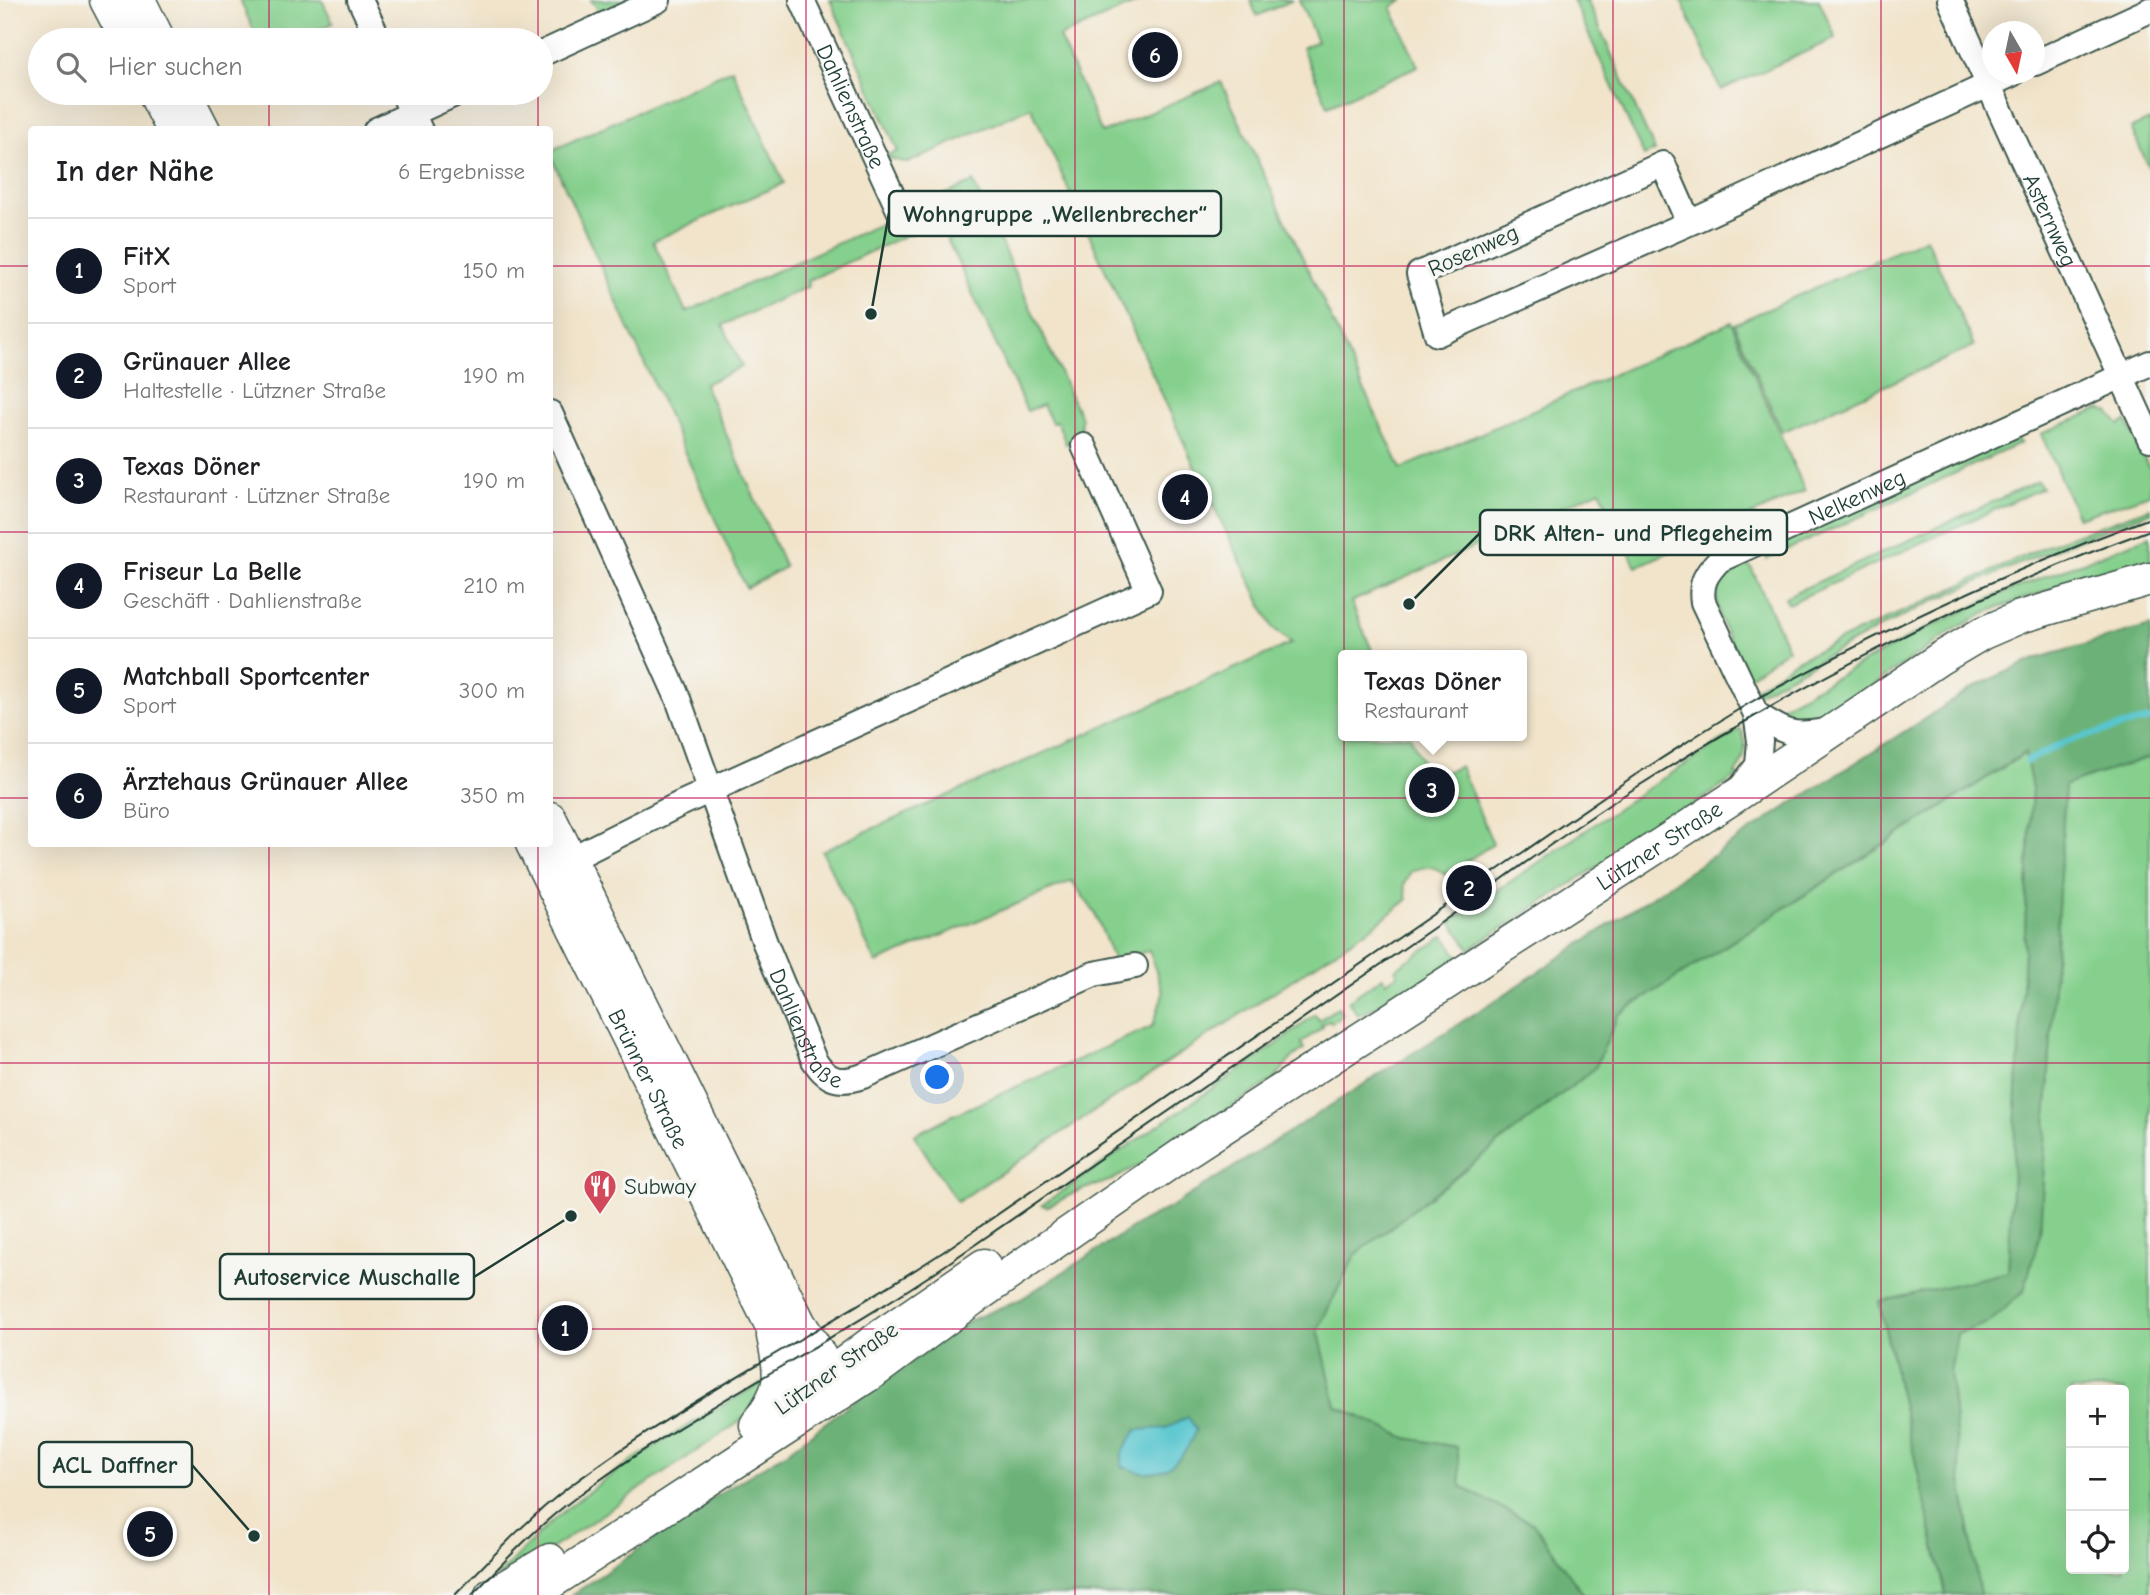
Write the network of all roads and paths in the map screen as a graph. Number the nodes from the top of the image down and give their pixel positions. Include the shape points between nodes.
1 (106, 0) edge
2 (139, 0) edge
3 (360, 0) edge
4 (658, 0) edge
5 (802, 0) edge
6 (1950, 0) edge
7 (2150, 10) edge
8 (121, 28) edge
9 (153, 28) edge
10 (373, 28) edge
11 (553, 48) edge
12 (2045, 58) edge
13 (1982, 69) edge
14 (1989, 84) joint
15 (160, 105) edge
16 (191, 105) edge
17 (429, 105) edge
18 (412, 112) edge
19 (171, 126) edge
20 (202, 126) edge
21 (384, 126) edge
22 (900, 212) dead end
23 (1689, 223) junction
24 (2150, 363) edge
25 (2121, 376) junction
26 (553, 420) edge
27 (2150, 439) edge
28 (1084, 446) dead end
29 (2150, 579) edge
30 (1756, 714) junction
31 (1833, 730) junction
32 (712, 790) junction
33 (1734, 797) junction
34 (553, 836) edge
35 (536, 847) edge
36 (558, 865) junction
37 (1135, 966) dead end
38 (1187, 1151) junction
39 (785, 1325) junction
40 (866, 1346) junction
41 (829, 1388) junction
42 (756, 1425) junction
43 (491, 1595) edge
44 (532, 1595) edge

1 - 8 main road
2 - 9 main road
3 - 10 street
4 - 11 street
5 - 22 street, Dahlienstraße
6 - 13 street, Asternweg
7 - 12 street
14 - 23 street, Rosenweg
14 - 25 street, Asternweg
15 - 19 main road
16 - 20 main road
17 - 18 street
18 - 21 street
23 - 23 street, Rosenweg via 1606,259 1437,334 1419,274 1656,167 1663,164
24 - 25 street, Nelkenweg
25 - 27 street, Asternweg
25 - 30 street, Nelkenweg via 1719,560 1704,578 1703,602
26 - 32 street, Dahlienstraße via 677,696
28 - 32 street via 1149,591
29 - 31 main road, Lützner Straße via 2020,617 1983,634
30 - 31 street via 1800,736
30 - 33 street, Nelkenweg via 1758,765
31 - 33 main road, Lützner Straße
32 - 36 street
32 - 37 street, Dahlienstraße via 786,995 814,1060 834,1081 863,1076 1094,974
33 - 38 main road, Lützner Straße
34 - 36 main road, Brünner Straße
35 - 36 main road, Brünner Straße
36 - 39 main road, Brünner Straße
38 - 40 main road, Lützner Straße via 1048,1222
38 - 41 main road, Lützner Straße via 973,1298
39 - 40 main road via 844,1348
39 - 41 main road, Brünner Straße
39 - 42 main road via 778,1387
40 - 41 main road, Lützner Straße
41 - 42 main road, Lützner Straße
41 - 44 main road, Lützner Straße
42 - 43 main road, Lützner Straße

